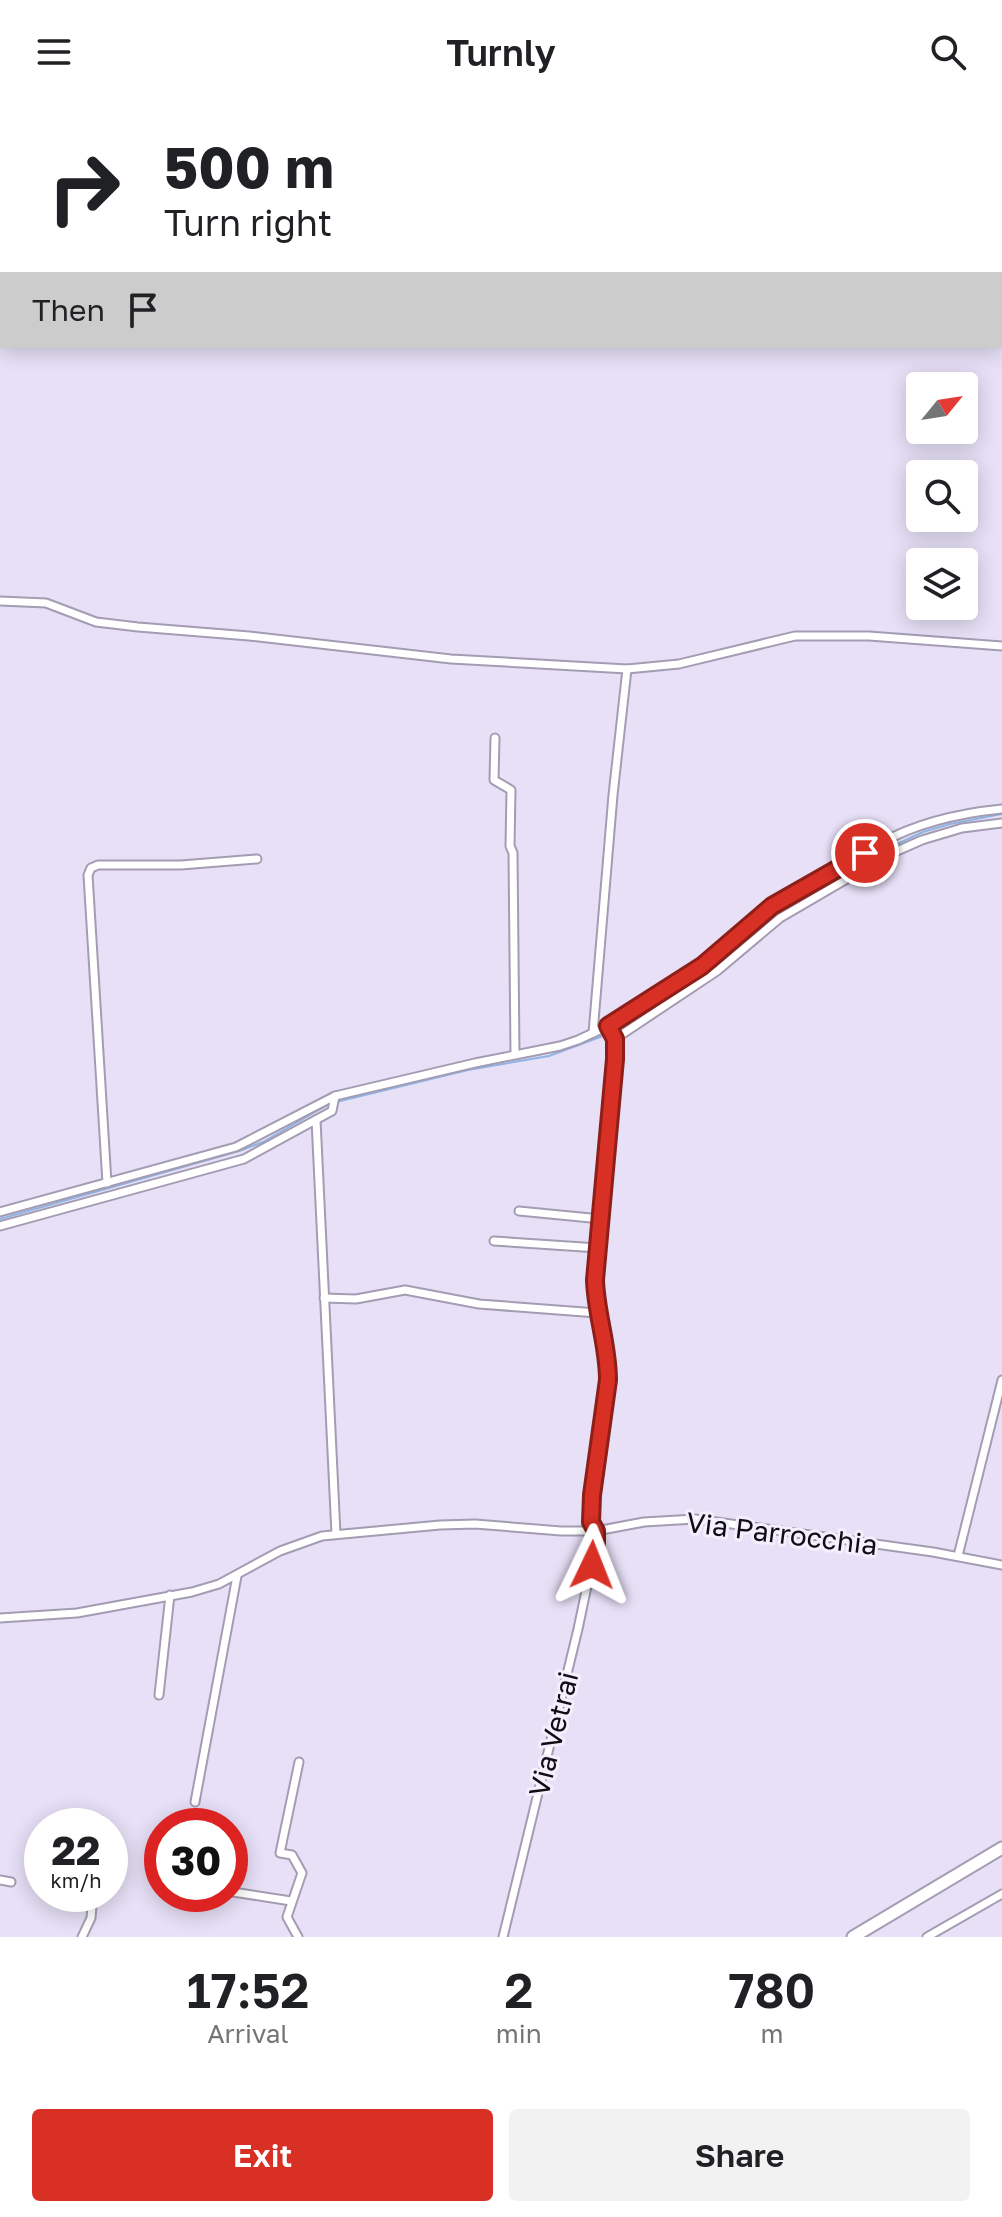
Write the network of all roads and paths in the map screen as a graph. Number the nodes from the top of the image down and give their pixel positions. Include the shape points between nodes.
1 (0, 601) edge
2 (1002, 646) edge
3 (627, 669) junction
4 (495, 738) dead end
5 (1002, 809) edge
6 (1002, 823) edge
7 (884, 849) junction
8 (257, 859) dead end
9 (593, 1033) junction
10 (612, 1033) junction
11 (515, 1054) junction
12 (334, 1101) junction
13 (316, 1120) junction
14 (107, 1183) junction
15 (519, 1211) dead end
16 (0, 1212) edge
17 (601, 1219) junction
18 (0, 1226) edge
19 (494, 1241) dead end
20 (598, 1248) junction
21 (324, 1298) junction
22 (597, 1313) junction
23 (1002, 1380) edge
24 (596, 1531) junction
25 (336, 1534) junction
26 (958, 1556) junction
27 (1002, 1565) edge
28 (237, 1576) junction
29 (170, 1595) junction
30 (0, 1618) edge
31 (159, 1695) dead end
32 (299, 1762) dead end
33 (195, 1802) dead end
34 (1002, 1848) edge
35 (0, 1880) edge
36 (11, 1882) dead end
37 (248, 1894) edge
38 (1002, 1894) edge
39 (291, 1901) junction
40 (92, 1912) edge
41 (82, 1937) edge
42 (298, 1937) edge
43 (503, 1937) edge
44 (853, 1937) edge
45 (927, 1937) edge

1 - 3 street via 46,603 96,622 138,627 451,659
2 - 3 street via 795,636 679,664
3 - 9 street
4 - 11 street via 494,780 511,790
5 - 7 street via 898,834
6 - 7 street
7 - 10 street via 780,918 717,971
7 - 10 street via 772,906
8 - 14 street via 91,868
9 - 10 street
9 - 11 street
10 - 17 street, Via Vetrai
11 - 12 street
12 - 13 street via 332,1111
12 - 14 street via 236,1147
13 - 18 street via 244,1159
13 - 21 street
14 - 16 street
15 - 17 street
17 - 20 street, Via Vetrai
19 - 20 street
20 - 22 street, Via Vetrai
21 - 22 street via 356,1299 405,1290 479,1304
21 - 25 street
22 - 24 street, Via Vetrai via 608,1380 592,1495
23 - 26 street
24 - 25 street, Via Parrocchia via 460,1524
24 - 26 street, Via Parrocchia via 695,1519
24 - 43 street, Via Vetrai via 581,1616
25 - 28 street, Via Parrocchia via 298,1543
26 - 27 street, Via Parrocchia
28 - 29 street, Via Parrocchia
28 - 33 street
29 - 30 street, Via Parrocchia via 77,1613
29 - 31 street
32 - 39 street via 280,1853 292,1855 302,1873
34 - 44 main road
35 - 36 street
37 - 39 street
38 - 45 street
39 - 42 street via 287,1917
40 - 41 street

